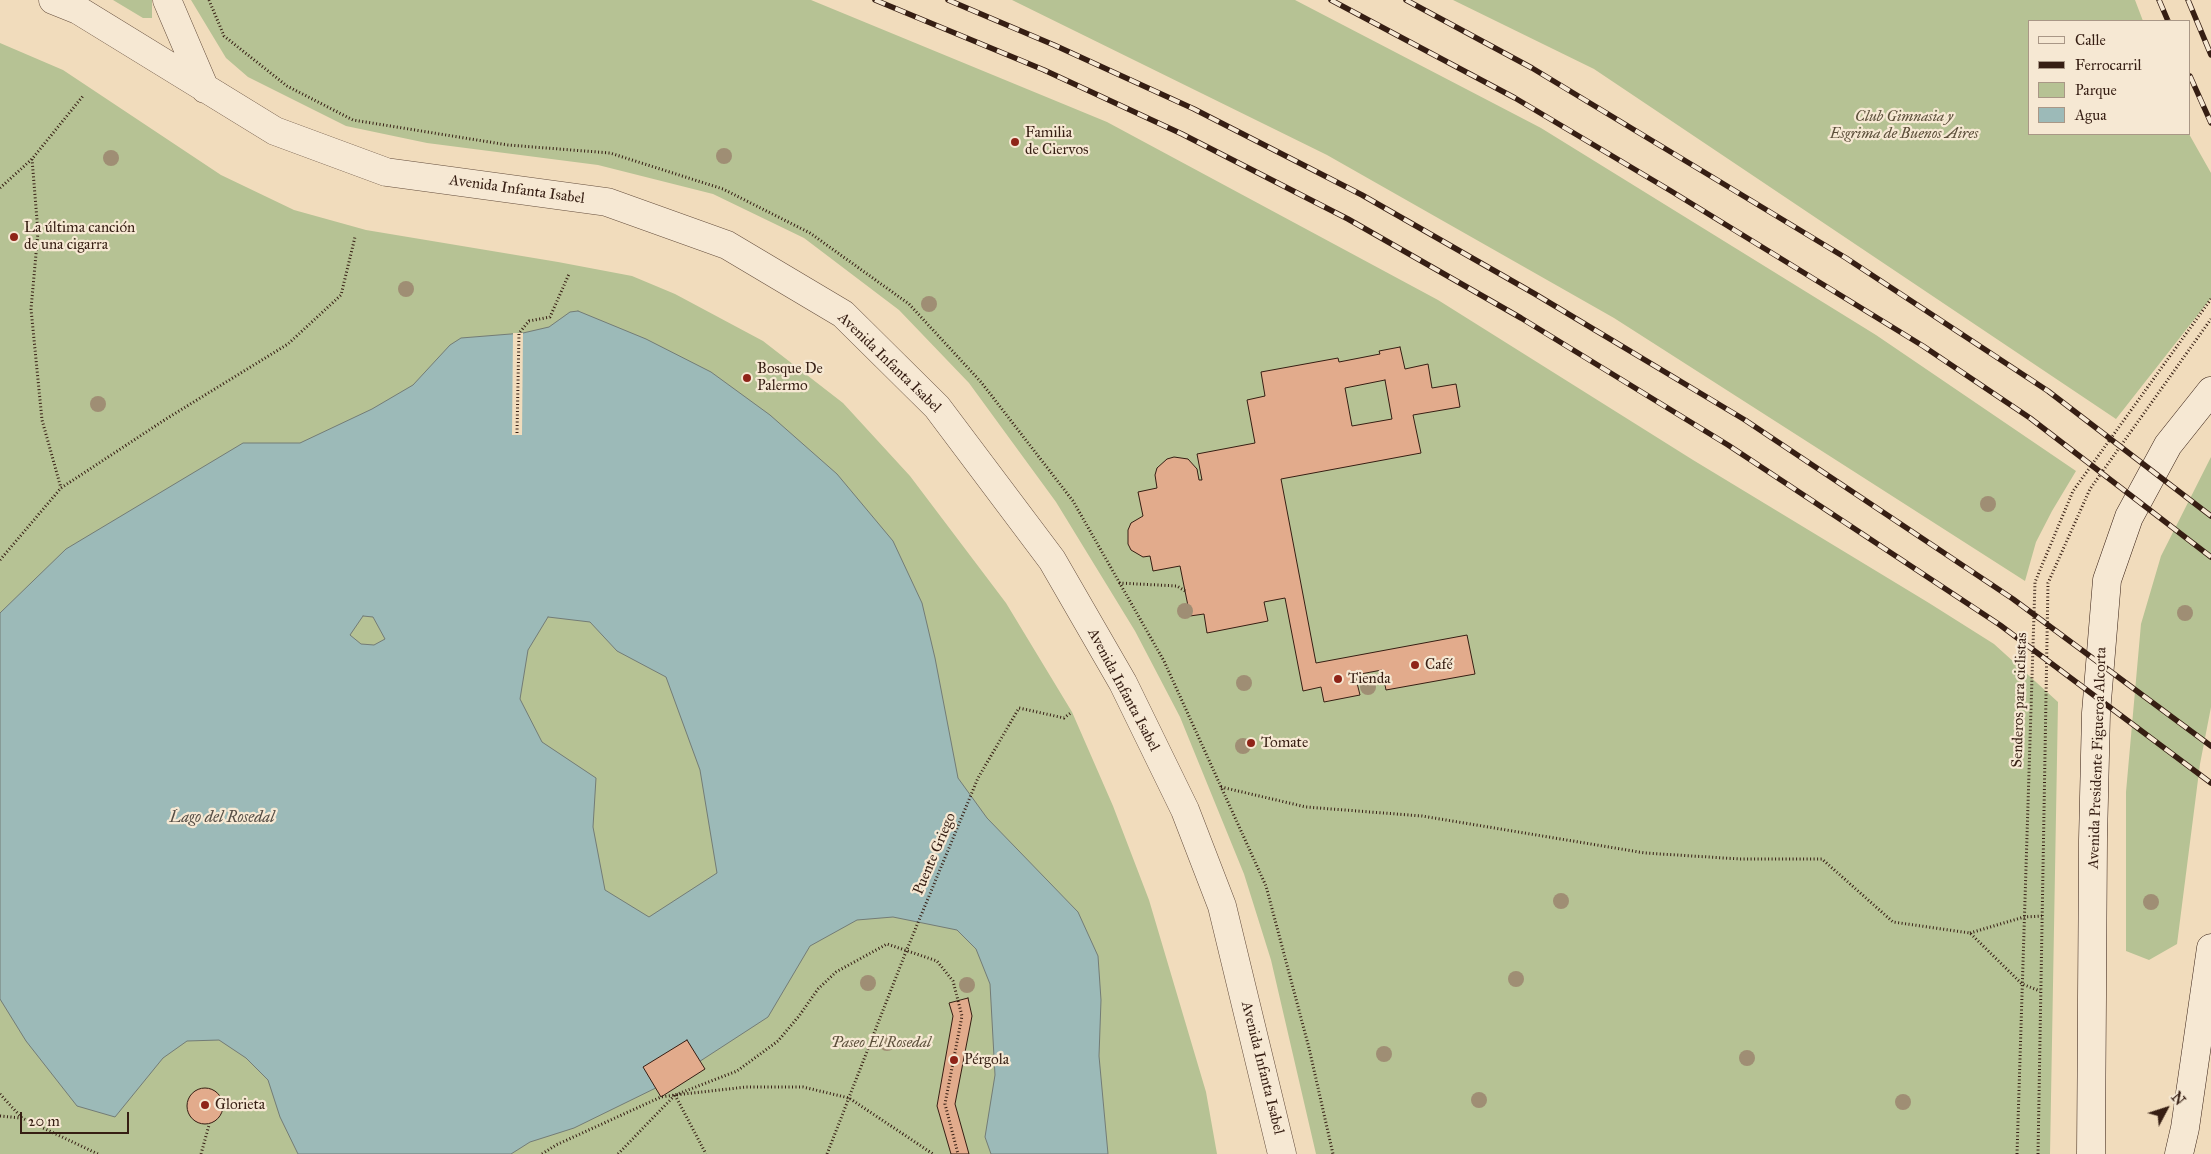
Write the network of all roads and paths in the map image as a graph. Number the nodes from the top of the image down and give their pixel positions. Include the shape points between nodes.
1 (53, 0) edge
2 (166, 0) edge
3 (209, 0) edge
4 (205, 89) junction
5 (83, 96) dead end
6 (610, 153) dead end
7 (32, 159) junction
8 (0, 188) edge
9 (355, 237) dead end
10 (570, 274) dead end
11 (2211, 298) edge
12 (2211, 391) edge
13 (517, 433) dead end
14 (61, 488) junction
15 (0, 560) edge
16 (1120, 583) dead end
17 (1185, 591) dead end
18 (1072, 712) dead end
19 (1221, 787) dead end
20 (2042, 916) dead end
21 (2024, 917) junction
22 (1970, 933) junction
23 (2211, 948) edge
24 (907, 949) junction
25 (2022, 984) junction
26 (2040, 991) dead end
27 (0, 1094) edge
28 (675, 1095) junction
29 (849, 1098) junction
30 (0, 1116) edge
31 (22, 1118) junction
32 (209, 1124) dead end
33 (98, 1154) edge
34 (202, 1154) edge
35 (542, 1154) edge
36 (618, 1154) edge
37 (706, 1154) edge
38 (827, 1154) edge
39 (933, 1154) edge
40 (958, 1154) edge
41 (1282, 1154) edge
42 (2017, 1154) edge
43 (2092, 1154) edge
44 (2179, 1154) edge

1 - 4 street, Avenida Infanta Isabel via 78,10
2 - 4 street
3 - 6 path via 224,36 287,86 353,120 508,145
4 - 41 street, Avenida Infanta Isabel via 275,131 386,172 607,202 727,244 843,314 937,407 1052,560 1123,683 1184,810 1222,906
5 - 7 path
7 - 8 path
7 - 14 path via 38,232 31,308 42,420
9 - 14 path via 341,295 288,344
10 - 13 path via 550,317 529,321 519,332
11 - 21 path, Senderos para ciclistas via 2073,491 2035,582
12 - 43 street, Avenida Presidente Figueroa Alcorta via 2168,445 2129,517 2107,580 2096,713
14 - 15 path
16 - 17 path via 1177,586
18 - 24 path, Puente Griego via 1064,718 1019,708 978,778
19 - 22 path via 1306,807 1422,816 1645,853 1740,859 1822,859 1893,922
20 - 21 path
21 - 22 path
21 - 25 path, Senderos para ciclistas
22 - 25 path
23 - 44 street
24 - 28 path via 887,944 836,972 818,989 778,1041 737,1071
24 - 29 path, Puente Griego
24 - 40 path via 937,961 953,981 962,1016 946,1104
25 - 26 path
25 - 42 path, Senderos para ciclistas
27 - 31 path
28 - 29 path via 746,1087 803,1087
28 - 35 path via 661,1097
28 - 36 path
28 - 37 path
29 - 38 path, Puente Griego
29 - 39 path
30 - 31 path
31 - 33 path
32 - 34 path

